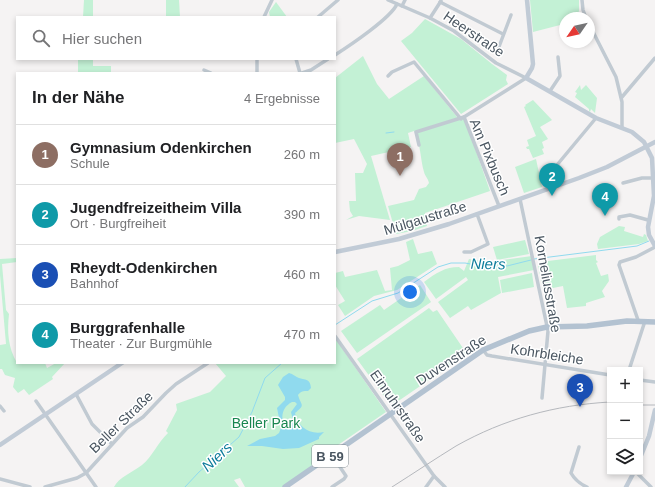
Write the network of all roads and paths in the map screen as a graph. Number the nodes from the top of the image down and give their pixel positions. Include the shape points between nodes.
1 (338, 0) edge
2 (388, 0) edge
3 (405, 0) edge
4 (527, 0) edge
5 (582, 0) edge
6 (270, 1) edge
7 (441, 1) edge
8 (397, 4) junction
9 (402, 6) junction
10 (584, 12) edge
11 (510, 15) dead end
12 (264, 16) edge
13 (319, 16) edge
14 (430, 18) junction
15 (503, 34) junction
16 (595, 36) edge
17 (497, 52) dead end
18 (336, 54) edge
19 (558, 58) dead end
20 (655, 58) edge
21 (257, 60) edge
22 (296, 60) edge
23 (326, 60) edge
24 (204, 70) dead end
25 (209, 72) edge
26 (257, 72) edge
27 (301, 72) edge
28 (304, 72) edge
29 (516, 73) junction
30 (388, 76) dead end
31 (526, 78) junction
32 (518, 85) junction
33 (550, 91) junction
34 (622, 97) junction
35 (462, 118) junction
36 (596, 118) junction
37 (622, 128) junction
38 (655, 142) edge
39 (419, 145) dead end
40 (647, 146) junction
41 (654, 172) edge
42 (653, 178) junction
43 (623, 183) dead end
44 (555, 187) junction
45 (520, 199) junction
46 (499, 206) junction
47 (477, 214) junction
48 (619, 219) dead end
49 (648, 220) junction
50 (653, 243) edge
51 (336, 252) edge
52 (464, 252) dead end
53 (638, 320) junction
54 (645, 321) junction
55 (655, 322) edge
56 (547, 327) junction
57 (336, 337) edge
58 (484, 350) junction
59 (121, 364) edge
60 (206, 364) edge
61 (545, 365) junction
62 (630, 367) edge
63 (607, 375) edge
64 (643, 380) edge
65 (655, 382) edge
66 (76, 394) junction
67 (542, 398) dead end
68 (36, 401) dead end
69 (0, 406) edge
70 (655, 410) edge
71 (4, 411) dead end
72 (390, 414) junction
73 (46, 415) junction
74 (112, 444) junction
75 (0, 445) edge
76 (578, 447) dead end
77 (643, 451) edge
78 (332, 455) junction
79 (86, 473) junction
80 (633, 475) edge
81 (638, 475) edge
82 (434, 476) junction
83 (0, 479) edge
84 (30, 487) edge
85 (45, 487) edge
86 (96, 487) edge
87 (285, 487) edge
88 (332, 487) edge
89 (426, 487) edge
90 (445, 487) edge
91 (587, 487) edge
92 (626, 487) edge
93 (651, 487) edge

1 - 13 street
2 - 8 street, Heerstraße
3 - 9 street
4 - 31 street via 533,64
5 - 10 street
6 - 12 street
7 - 14 street
7 - 15 street
8 - 9 street, Heerstraße
8 - 18 street via 380,22
9 - 14 street, Heerstraße
11 - 15 street
14 - 29 street, Heerstraße via 454,31 496,63
15 - 17 street
16 - 34 street via 614,72
19 - 33 street via 560,76
20 - 34 street
21 - 26 street
22 - 27 street
23 - 28 street
24 - 25 street
29 - 31 street, Heerstraße
29 - 32 street
30 - 35 street, Am Pixbusch via 414,62
31 - 32 street
31 - 33 street
32 - 35 street
33 - 36 street
34 - 37 street
35 - 39 street, Am Pixbusch via 416,132
35 - 46 street, Am Pixbusch
36 - 37 street
36 - 44 street via 552,171
37 - 40 street via 632,132
38 - 40 street, Mülgaustraße
40 - 41 street
40 - 44 street, Mülgaustraße via 608,167
41 - 42 street
42 - 43 street
42 - 49 street via 653,200
44 - 45 street, Mülgaustraße
45 - 46 street, Mülgaustraße
45 - 56 street, Korneliusstraße
46 - 47 street, Mülgaustraße
47 - 51 street, Mülgaustraße via 399,239
47 - 52 street via 488,244 471,252
48 - 49 street via 626,214
49 - 50 street
50 - 53 street via 636,257 620,262 619,265
53 - 54 main road, Duvenstraße / B 59
53 - 56 main road, Duvenstraße / B 59 via 587,326
54 - 55 main road, Duvenstraße / B 59
54 - 62 street
56 - 58 main road, Duvenstraße / B 59 via 529,331
56 - 61 street, Korneliusstraße
57 - 72 street, Einruhrstraße
58 - 61 street, Kohrbleiche via 492,356
58 - 72 main road, Duvenstraße / B 59
59 - 66 street
60 - 74 street, Beller Straße via 175,385
61 - 63 street, Kohrbleiche
61 - 67 street, Korneliusstraße
64 - 65 street
66 - 73 street
66 - 74 street via 92,424
68 - 73 street
69 - 71 street
70 - 77 street
72 - 78 main road, Duvenstraße / B 59
72 - 82 street, Einruhrstraße
73 - 75 street
73 - 79 street
74 - 79 street, Beller Straße
76 - 91 street via 571,473 574,479
78 - 87 main road, Duvenstraße / B 59
78 - 88 street via 346,476
79 - 85 street, Beller Straße
79 - 86 street
80 - 92 street
81 - 93 street
82 - 89 street
82 - 90 street, Einruhrstraße
83 - 84 street

